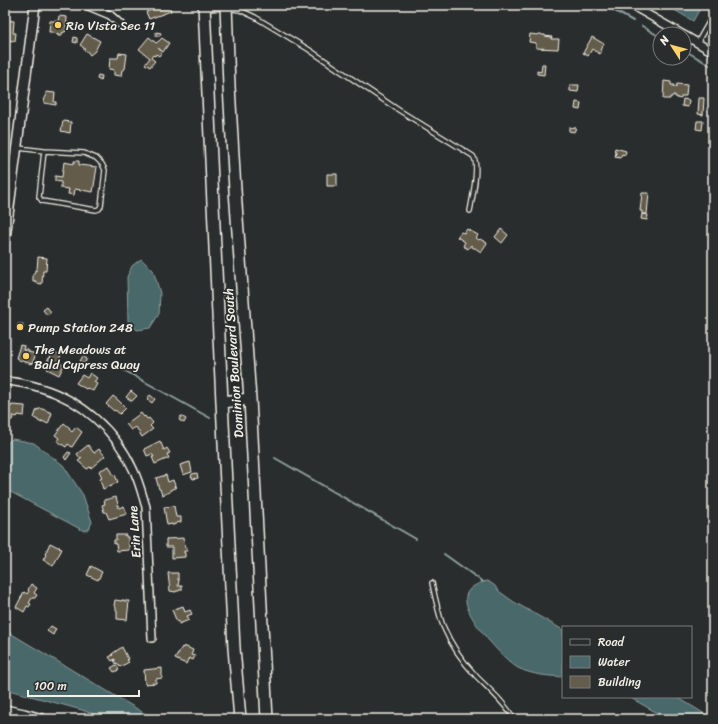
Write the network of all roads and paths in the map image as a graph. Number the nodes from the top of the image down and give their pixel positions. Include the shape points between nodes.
1 (35, 5) edge
2 (86, 5) edge
3 (631, 5) edge
4 (204, 7) edge
5 (226, 7) edge
6 (713, 15) edge
7 (120, 24) dead end
8 (667, 26) edge
9 (692, 40) edge
10 (697, 43) junction
11 (713, 52) edge
12 (17, 148) junction
13 (44, 151) junction
14 (470, 211) dead end
15 (5, 238) edge
16 (5, 381) edge
17 (250, 399) junction
18 (222, 402) junction
19 (432, 583) dead end
20 (152, 638) dead end
21 (237, 679) junction
22 (5, 710) edge
23 (42, 719) edge
24 (234, 719) edge
25 (240, 719) edge
26 (268, 719) edge
27 (514, 719) edge

1 - 12 street
2 - 7 street via 110,15
3 - 8 street
4 - 5 lane
4 - 18 highway, Dominion Boulevard South
5 - 14 lane via 255,17 473,156 476,160 476,176
5 - 17 highway, Dominion Boulevard South
6 - 10 lane
9 - 10 street
10 - 11 street
12 - 13 lane
12 - 15 street
13 - 13 lane via 39,197 42,201 99,209 105,170 102,164 84,153
16 - 20 street, Erin Lane via 41,388 79,406 95,418 122,449 138,480 146,507
17 - 18 highway
17 - 26 highway, Dominion Boulevard South
18 - 21 highway, Dominion Boulevard South
19 - 27 lane via 443,625 461,658
21 - 24 highway
21 - 25 highway, Dominion Boulevard South
22 - 23 street

